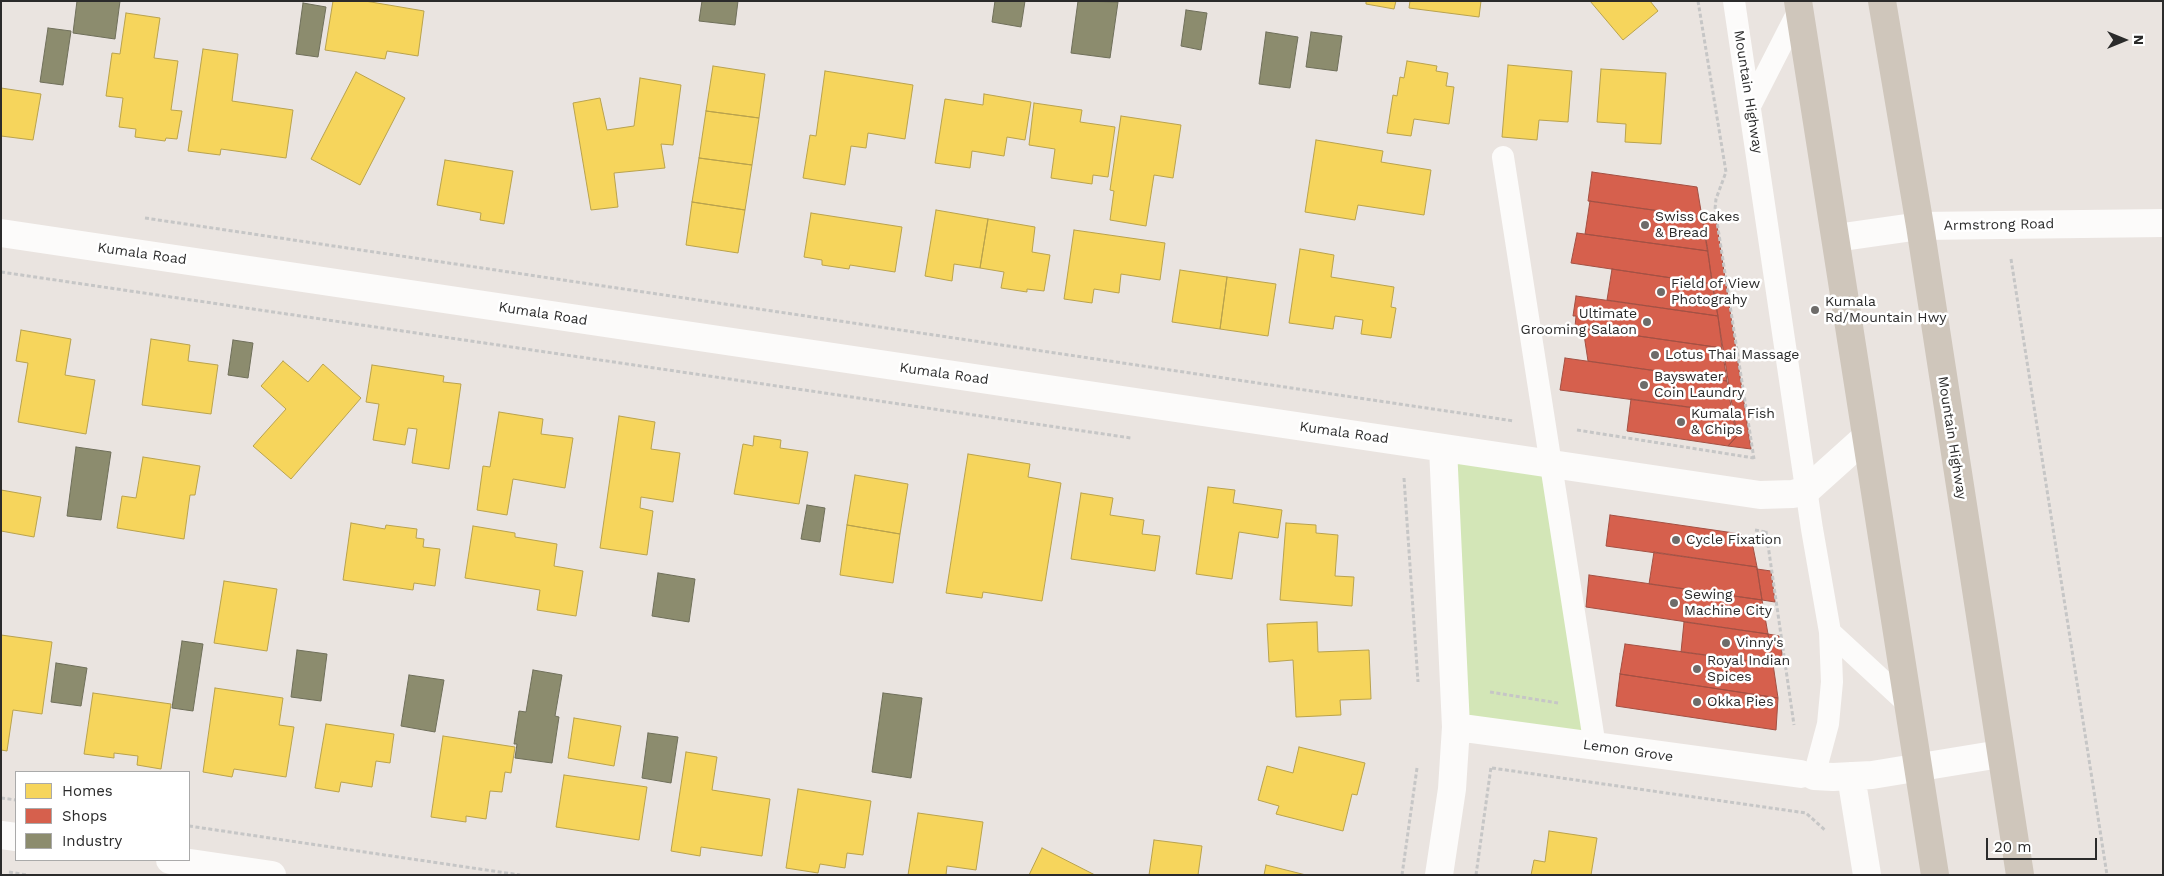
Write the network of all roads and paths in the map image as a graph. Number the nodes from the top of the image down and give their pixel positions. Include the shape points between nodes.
1 (1698, 1) edge
2 (1734, 1) edge
3 (1882, 1) edge
4 (1799, 6) edge
5 (1750, 106) junction
6 (1503, 157) dead end
7 (138, 217) dead end
8 (2163, 222) edge
9 (1920, 226) junction
10 (1, 233) edge
11 (1836, 238) junction
12 (2010, 254) dead end
13 (1, 272) edge
14 (1544, 425) junction
15 (1866, 437) junction
16 (1138, 439) dead end
17 (1443, 448) junction
18 (1550, 464) junction
19 (1404, 478) dead end
20 (1807, 490) junction
21 (1765, 524) dead end
22 (1830, 632) junction
23 (1418, 687) dead end
24 (1908, 704) junction
25 (1456, 727) junction
26 (1795, 730) dead end
27 (1595, 747) junction
28 (2000, 754) junction
29 (1418, 760) dead end
30 (1919, 768) junction
31 (1807, 775) junction
32 (1851, 776) junction
33 (1, 798) edge
34 (15, 800) edge
35 (1806, 813) dead end
36 (190, 826) edge
37 (1, 835) edge
38 (15, 837) edge
39 (177, 861) edge
40 (1, 871) edge
41 (27, 875) edge
42 (272, 875) edge
43 (520, 875) edge
44 (1402, 875) edge
45 (1439, 875) edge
46 (1476, 875) edge
47 (1867, 875) edge
48 (1935, 875) edge
49 (2020, 875) edge
50 (2108, 875) edge

1 - 14 path via 1726,172 1715,209 1754,458
2 - 5 lane, Mountain Highway
3 - 9 main road, Mountain Highway
4 - 5 lane
4 - 11 main road
5 - 20 lane, Mountain Highway
6 - 14 lane
7 - 14 path
8 - 9 street, Armstrong Road
9 - 11 street, Armstrong Road
9 - 28 main road, Mountain Highway
10 - 17 street, Kumala Road
11 - 15 main road
12 - 50 path
13 - 16 path
14 - 18 lane
15 - 20 street
15 - 24 main road
17 - 18 street, Kumala Road
17 - 25 street
18 - 20 street, Kumala Road via 1760,495
18 - 27 lane
19 - 23 path
20 - 22 lane, Mountain Highway
21 - 26 path
22 - 24 lane
22 - 31 lane, Mountain Highway via 1831,706 1828,724
24 - 30 main road
25 - 27 street, Lemon Grove
25 - 45 street via 1452,789
27 - 31 street, Lemon Grove
28 - 30 street, Lemon Grove
28 - 49 main road, Mountain Highway
29 - 44 path
30 - 32 street, Lemon Grove
30 - 48 main road
31 - 32 street, Lemon Grove
32 - 47 street
33 - 34 path
35 - 46 path via 1492,768
36 - 43 path
37 - 38 street
39 - 42 street
40 - 41 path

